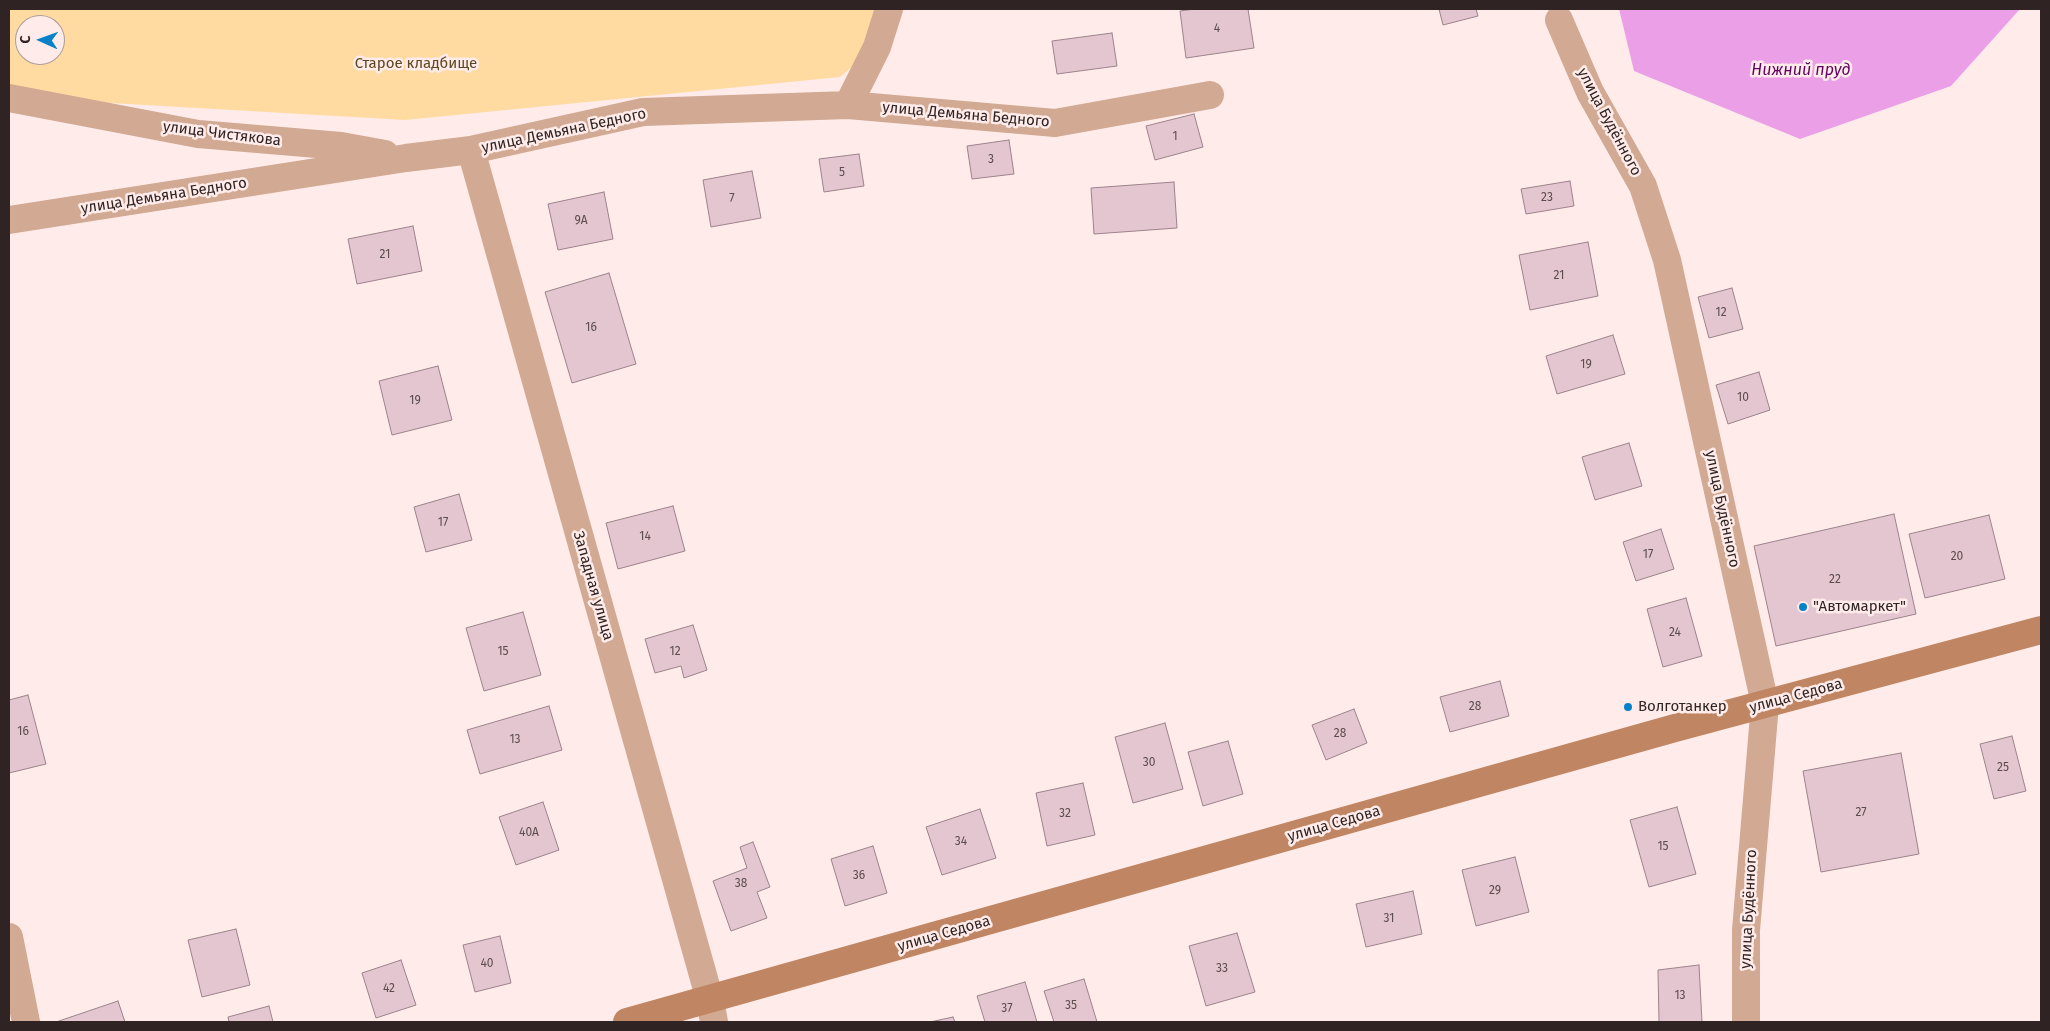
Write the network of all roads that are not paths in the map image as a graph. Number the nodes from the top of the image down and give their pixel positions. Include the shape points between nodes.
1 (889, 9) edge
2 (1559, 20) dead end
3 (1210, 95) dead end
4 (9, 98) edge
5 (848, 105) junction
6 (471, 150) junction
7 (406, 158) junction
8 (9, 220) edge
9 (2041, 630) edge
10 (1765, 704) junction
11 (9, 937) edge
12 (712, 1011) edge
13 (26, 1022) edge
14 (627, 1022) edge
15 (1746, 1022) edge

1 - 5 street via 877,47
2 - 10 street, улица Будённого via 1590,92 1643,186 1667,260
3 - 5 street, улица Демьяна Бедного via 1055,123
4 - 7 street, улица Чистякова via 198,134 341,146
5 - 6 street, улица Демьяна Бедного via 643,112
6 - 7 street, улица Демьяна Бедного
6 - 12 street, Западная улица
7 - 8 street, улица Демьяна Бедного
9 - 10 main road, улица Седова
10 - 12 main road, улица Седова
10 - 15 street, улица Будённого via 1746,930
11 - 13 street
12 - 14 main road, улица Седова

